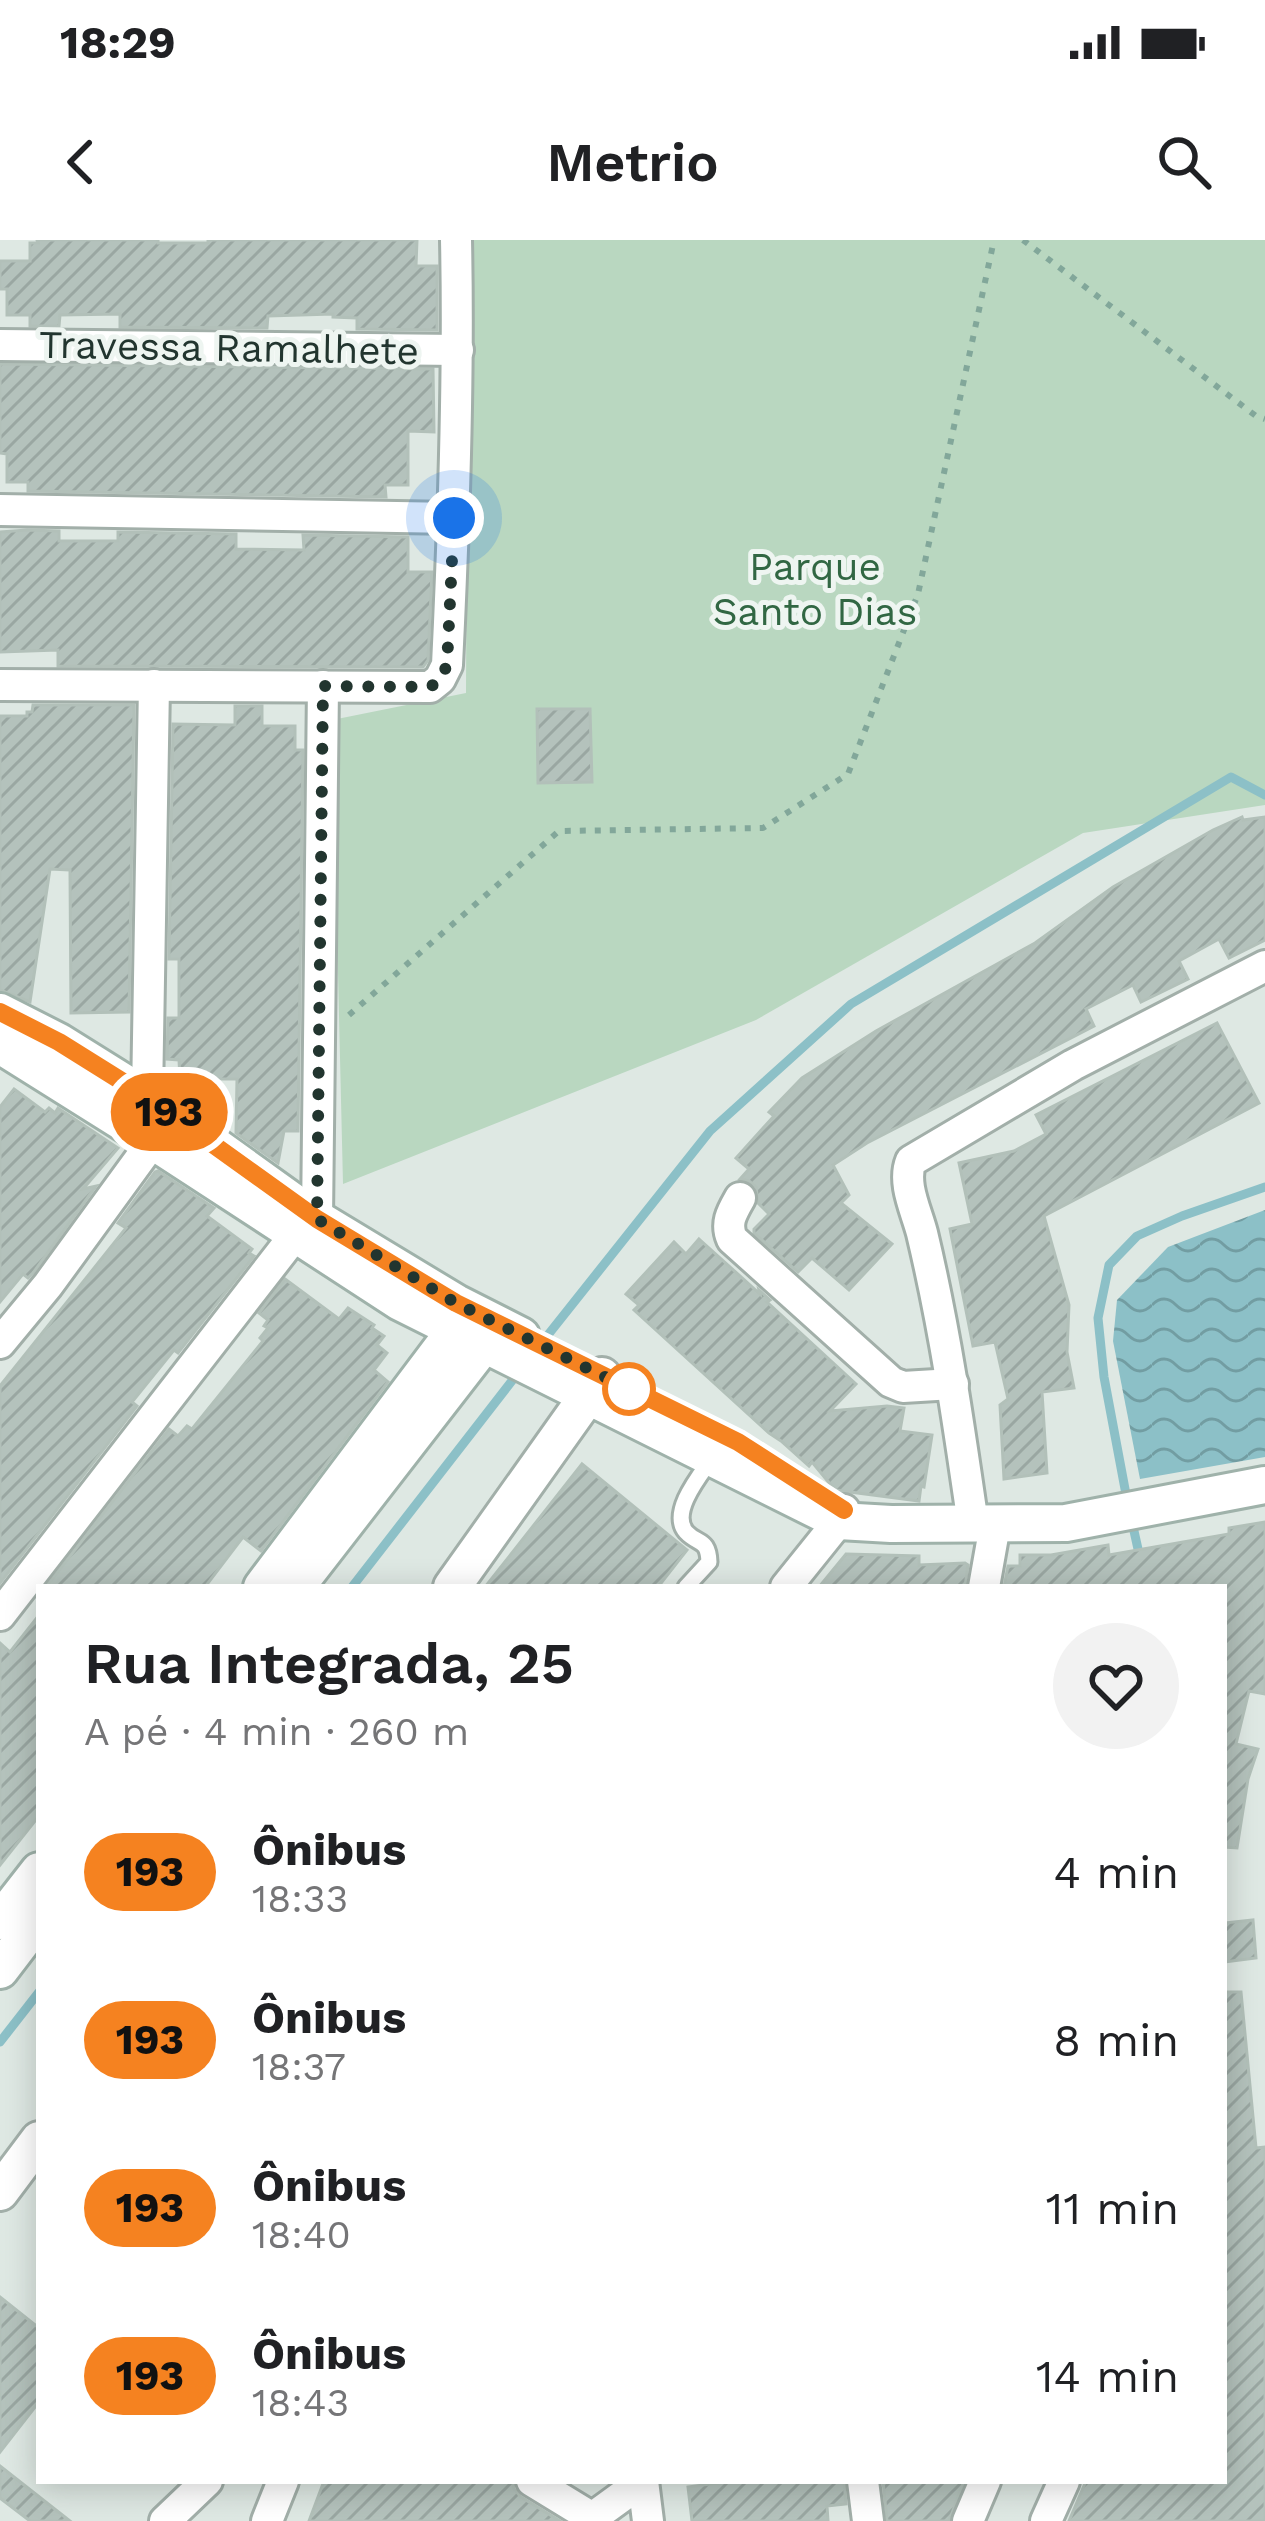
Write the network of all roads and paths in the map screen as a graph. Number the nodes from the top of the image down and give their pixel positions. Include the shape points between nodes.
1 (456, 240) edge
2 (994, 240) edge
3 (1023, 240) edge
4 (0, 345) edge
5 (458, 350) junction
6 (1265, 419) edge
7 (0, 510) edge
8 (454, 518) junction
9 (0, 685) edge
10 (154, 685) junction
11 (323, 686) junction
12 (1265, 967) edge
13 (0, 1012) edge
14 (320, 1041) junction
15 (4, 1054) edge
16 (147, 1097) junction
17 (153, 1141) junction
18 (740, 1198) dead end
19 (306, 1227) junction
20 (490, 1334) junction
21 (0, 1343) edge
22 (585, 1381) junction
23 (953, 1384) junction
24 (713, 1457) junction
25 (1265, 1486) edge
26 (842, 1516) junction
27 (984, 1525) junction
28 (265, 1584) edge
29 (298, 1584) edge
30 (454, 1584) edge
31 (689, 1584) edge
32 (788, 1584) edge
33 (984, 1584) edge
34 (0, 1616) edge
35 (36, 1877) edge
36 (36, 1921) edge
37 (4, 1945) edge
38 (36, 2144) edge
39 (0, 2192) edge
40 (204, 2484) edge
41 (282, 2484) edge
42 (537, 2484) edge
43 (639, 2484) edge
44 (643, 2484) edge
45 (863, 2484) edge
46 (984, 2484) edge
47 (1063, 2484) edge
48 (590, 2519) edge
49 (165, 2521) edge
50 (267, 2521) edge
51 (648, 2521) edge
52 (868, 2521) edge
53 (968, 2521) edge
54 (1046, 2521) edge

1 - 5 street
2 - 14 path via 918,594 848,774 763,828 559,831
3 - 6 path
4 - 5 street, Travessa Ramalhete
5 - 8 street
7 - 8 street
8 - 11 street via 440,680 430,687
9 - 10 street
10 - 11 street
10 - 16 street
11 - 14 street
12 - 23 street via 1073,1065 911,1161 907,1178
13 - 16 main road
14 - 19 street
15 - 17 main road
16 - 19 main road
17 - 19 main road
17 - 21 street
18 - 23 street via 730,1215 732,1239 891,1382
19 - 20 main road
19 - 34 street
20 - 22 main road
20 - 28 main road
20 - 29 main road
22 - 24 main road
22 - 26 main road via 738,1442
22 - 30 main road
23 - 27 street
24 - 26 main road
24 - 31 lane via 683,1502 686,1532 710,1553
25 - 27 main road via 1066,1523
26 - 27 main road
26 - 32 street
27 - 33 street
35 - 37 main road
36 - 37 main road
38 - 39 main road
40 - 49 street
41 - 50 street
42 - 48 street
43 - 48 street
44 - 51 street
45 - 52 street
46 - 53 street
47 - 54 street

